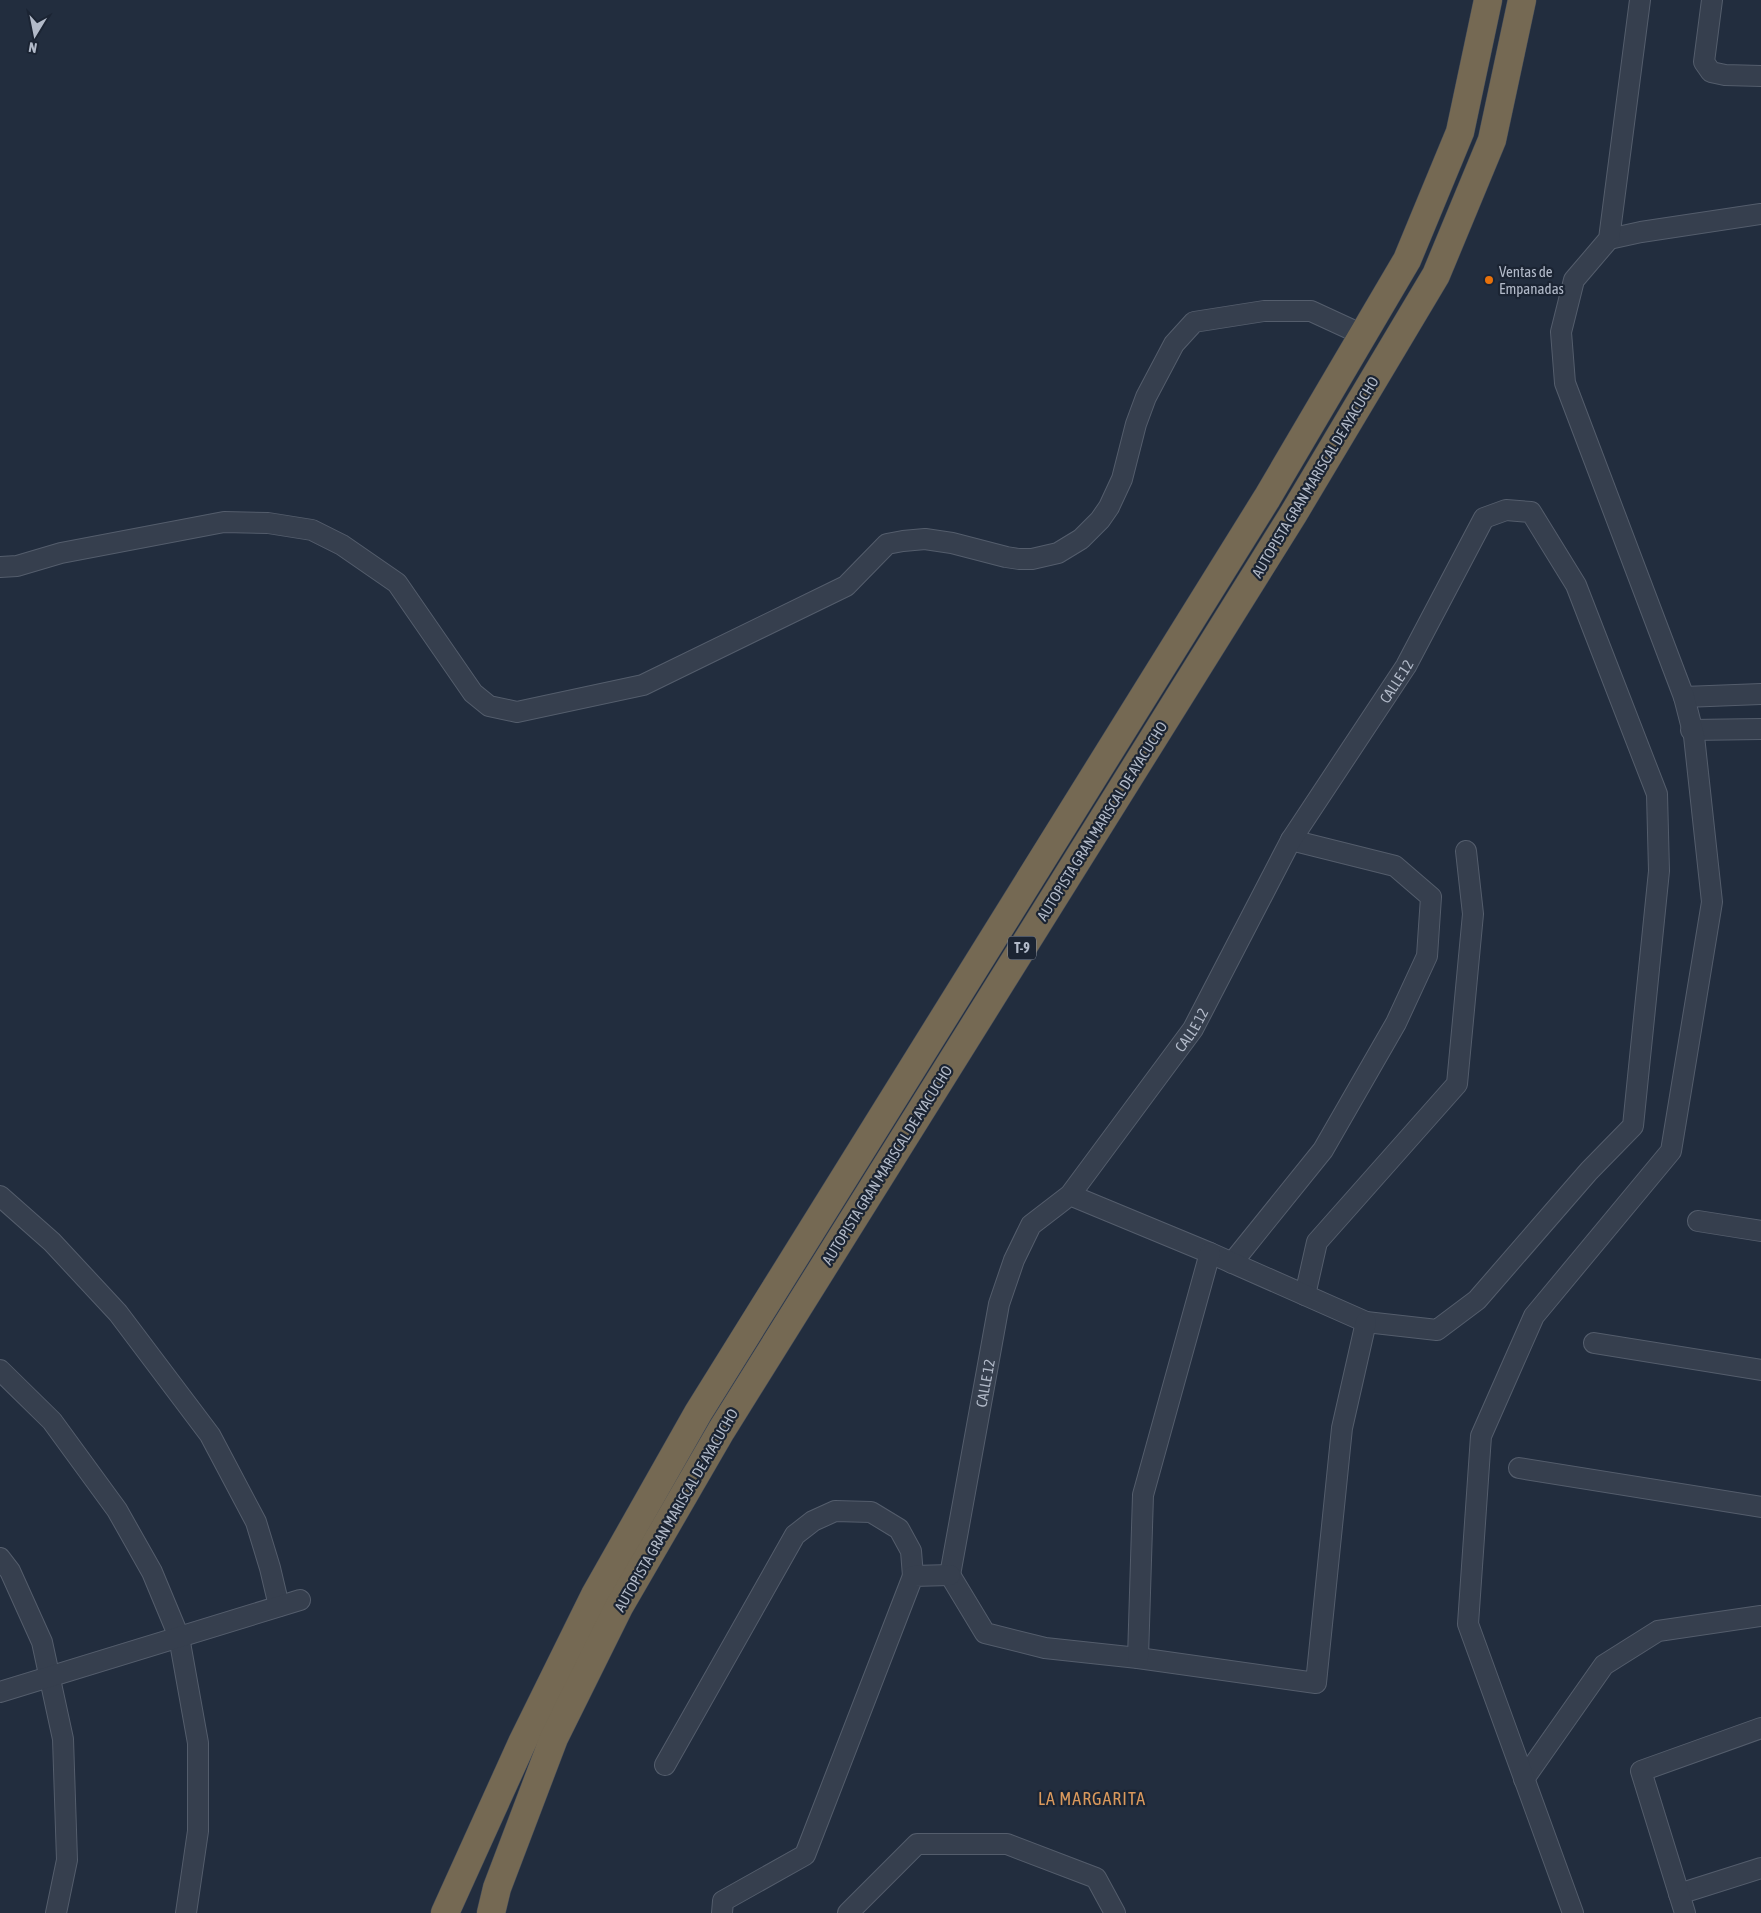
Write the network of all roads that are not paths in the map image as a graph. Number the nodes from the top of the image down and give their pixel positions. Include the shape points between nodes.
1 (1488, 0) edge
2 (1522, 0) edge
3 (1640, 0) edge
4 (1712, 0) edge
5 (1761, 76) edge
6 (1761, 214) edge
7 (1609, 239) junction
8 (1363, 334) junction
9 (0, 567) edge
10 (1761, 694) edge
11 (1684, 697) junction
12 (1761, 729) edge
13 (1691, 730) junction
14 (1291, 840) junction
15 (1466, 851) dead end
16 (1070, 1195) junction
17 (0, 1196) edge
18 (1698, 1221) dead end
19 (1761, 1231) edge
20 (1210, 1253) junction
21 (1232, 1262) junction
22 (1305, 1295) junction
23 (1366, 1322) junction
24 (1594, 1343) dead end
25 (0, 1370) edge
26 (1761, 1370) edge
27 (1519, 1468) dead end
28 (1761, 1507) edge
29 (0, 1558) edge
30 (950, 1575) junction
31 (913, 1576) junction
32 (300, 1600) dead end
33 (279, 1606) junction
34 (1761, 1616) edge
35 (179, 1636) junction
36 (1138, 1658) junction
37 (49, 1676) junction
38 (0, 1692) edge
39 (1761, 1728) edge
40 (665, 1765) dead end
41 (1524, 1779) junction
42 (1761, 1868) edge
43 (1679, 1894) junction
44 (494, 1901) edge
45 (56, 1913) edge
46 (186, 1913) edge
47 (445, 1913) edge
48 (722, 1913) edge
49 (848, 1913) edge
50 (1115, 1913) edge
51 (1573, 1913) edge
52 (1685, 1913) edge

1 - 8 highway, AUTOPISTA GRAN MARISCAL DE AYACUCHO / T-9 via 1460,132 1407,260
2 - 44 highway, AUTOPISTA GRAN MARISCAL DE AYACUCHO / T-9 via 1492,140 1436,275 1294,513 720,1431 619,1607 559,1730
3 - 7 street
4 - 5 street via 1704,62 1711,72
6 - 7 street
7 - 11 street via 1574,280 1561,332 1565,383
8 - 9 street via 1311,311 1264,311 1194,322 1174,344 1149,390 1136,424 1122,479 1109,508 1091,530 1070,547 1045,557 1019,559 925,539 887,544 846,586 643,685 517,712 489,706 473,693 397,583 342,545 312,530 268,523 224,522
8 - 47 highway, AUTOPISTA GRAN MARISCAL DE AYACUCHO / T-9 via 1267,498 698,1413 595,1595 522,1743
10 - 11 street
11 - 13 street
12 - 13 street
13 - 41 street via 1712,902 1671,1151 1534,1316 1481,1436 1468,1624
14 - 16 street, CALLE 12 via 1194,1029
14 - 21 street via 1395,866 1431,897 1427,956 1396,1023 1323,1150
14 - 23 street, CALLE 12 via 1406,666 1484,518 1506,510 1531,512 1576,585 1657,794 1659,871 1633,1126 1589,1171 1477,1300 1437,1330
15 - 22 street via 1472,914 1457,1084 1317,1242
16 - 20 street
16 - 30 street, CALLE 12 via 1031,1226 1014,1260 999,1304
17 - 33 street via 52,1242 118,1313 210,1436 256,1522
18 - 19 street
20 - 21 street
20 - 36 street via 1142,1495
21 - 22 street
22 - 23 street
23 - 36 street via 1342,1428 1316,1684
24 - 26 street
25 - 35 street via 52,1421 117,1510 152,1572
27 - 28 street
29 - 37 street via 10,1570 42,1642
30 - 31 street
30 - 36 street via 985,1633 1045,1648
31 - 40 street via 911,1552 899,1529 871,1512 834,1511 813,1521 795,1535
31 - 48 street via 805,1855 723,1902
32 - 33 street
33 - 35 street
34 - 41 street via 1658,1631 1604,1665
35 - 37 street
35 - 46 street via 198,1743 198,1831
37 - 38 street
37 - 45 street via 63,1739 67,1860
39 - 43 street via 1641,1771
41 - 51 street
42 - 43 street
43 - 52 street
49 - 50 street via 917,1844 1007,1844 1096,1878

